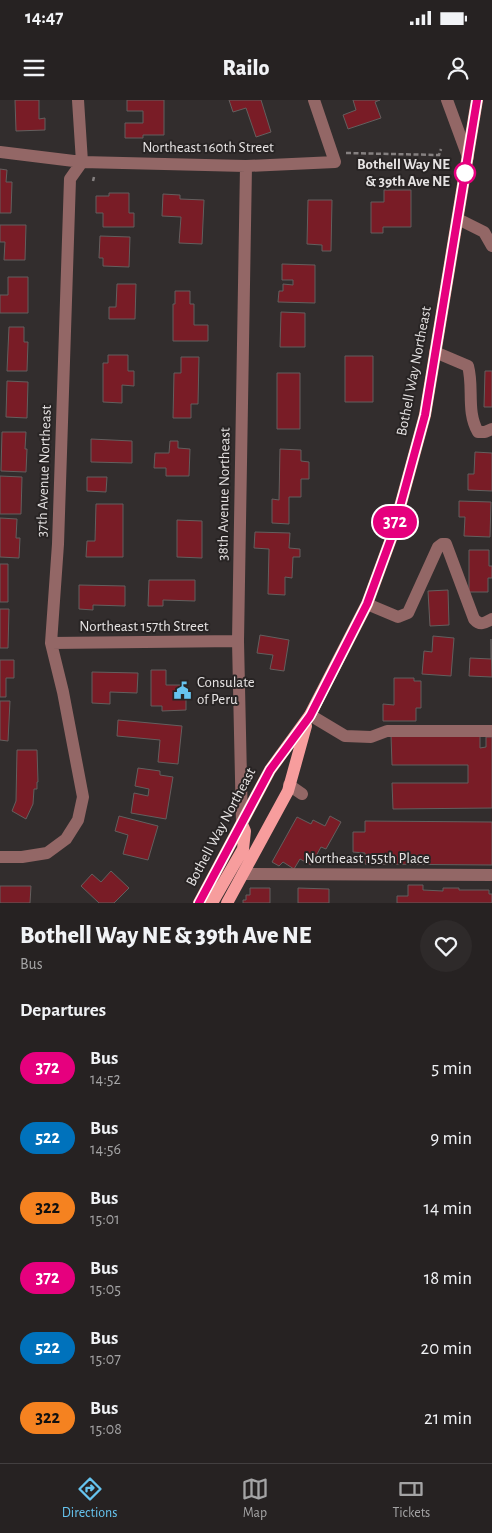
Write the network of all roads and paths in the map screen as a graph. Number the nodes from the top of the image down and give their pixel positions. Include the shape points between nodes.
1 (78, 100) edge
2 (314, 100) edge
3 (446, 100) edge
4 (477, 100) edge
5 (441, 149) dead end
6 (0, 152) edge
7 (346, 153) dead end
8 (468, 157) junction
9 (82, 162) junction
10 (246, 166) junction
11 (458, 219) junction
12 (492, 246) edge
13 (435, 352) junction
14 (492, 429) edge
15 (367, 604) junction
16 (492, 619) edge
17 (238, 641) junction
18 (51, 643) junction
19 (309, 717) junction
20 (492, 731) edge
21 (289, 785) junction
22 (302, 794) dead end
23 (242, 824) junction
24 (0, 857) edge
25 (243, 874) junction
26 (492, 875) edge
27 (199, 903) edge
28 (212, 903) edge
29 (227, 903) edge

1 - 9 street
2 - 10 street, Northeast 160th Street via 334,162
3 - 8 street
4 - 8 main road, Bothell Way Northeast
5 - 7 path via 439,156
6 - 9 street, Northeast 160th Street
8 - 11 main road, Bothell Way Northeast
9 - 10 street, Northeast 160th Street
9 - 18 street, 37th Avenue Northeast via 70,179 58,544
10 - 17 street, 38th Avenue Northeast
11 - 12 street via 484,232
11 - 13 main road, Bothell Way Northeast
13 - 14 street via 468,366 473,424 478,432
13 - 15 main road, Bothell Way Northeast via 425,415 392,536
15 - 16 street via 398,617 408,613 438,548 446,544 474,619 482,624
15 - 19 main road, Bothell Way Northeast
17 - 18 street, Northeast 157th Street
17 - 23 street, 38th Avenue Northeast
18 - 24 street, 37th Avenue Northeast via 83,797 78,820 66,839 47,853
19 - 20 street via 345,736 372,736 387,731
19 - 21 main road, Bothell Way Northeast
19 - 23 main road, Bothell Way Northeast via 270,770
21 - 22 street
21 - 25 main road, Bothell Way Northeast
23 - 27 main road, Bothell Way Northeast
23 - 28 main road via 245,831 243,848
25 - 26 street, Northeast 155th Place via 366,880
25 - 29 main road, Bothell Way Northeast

